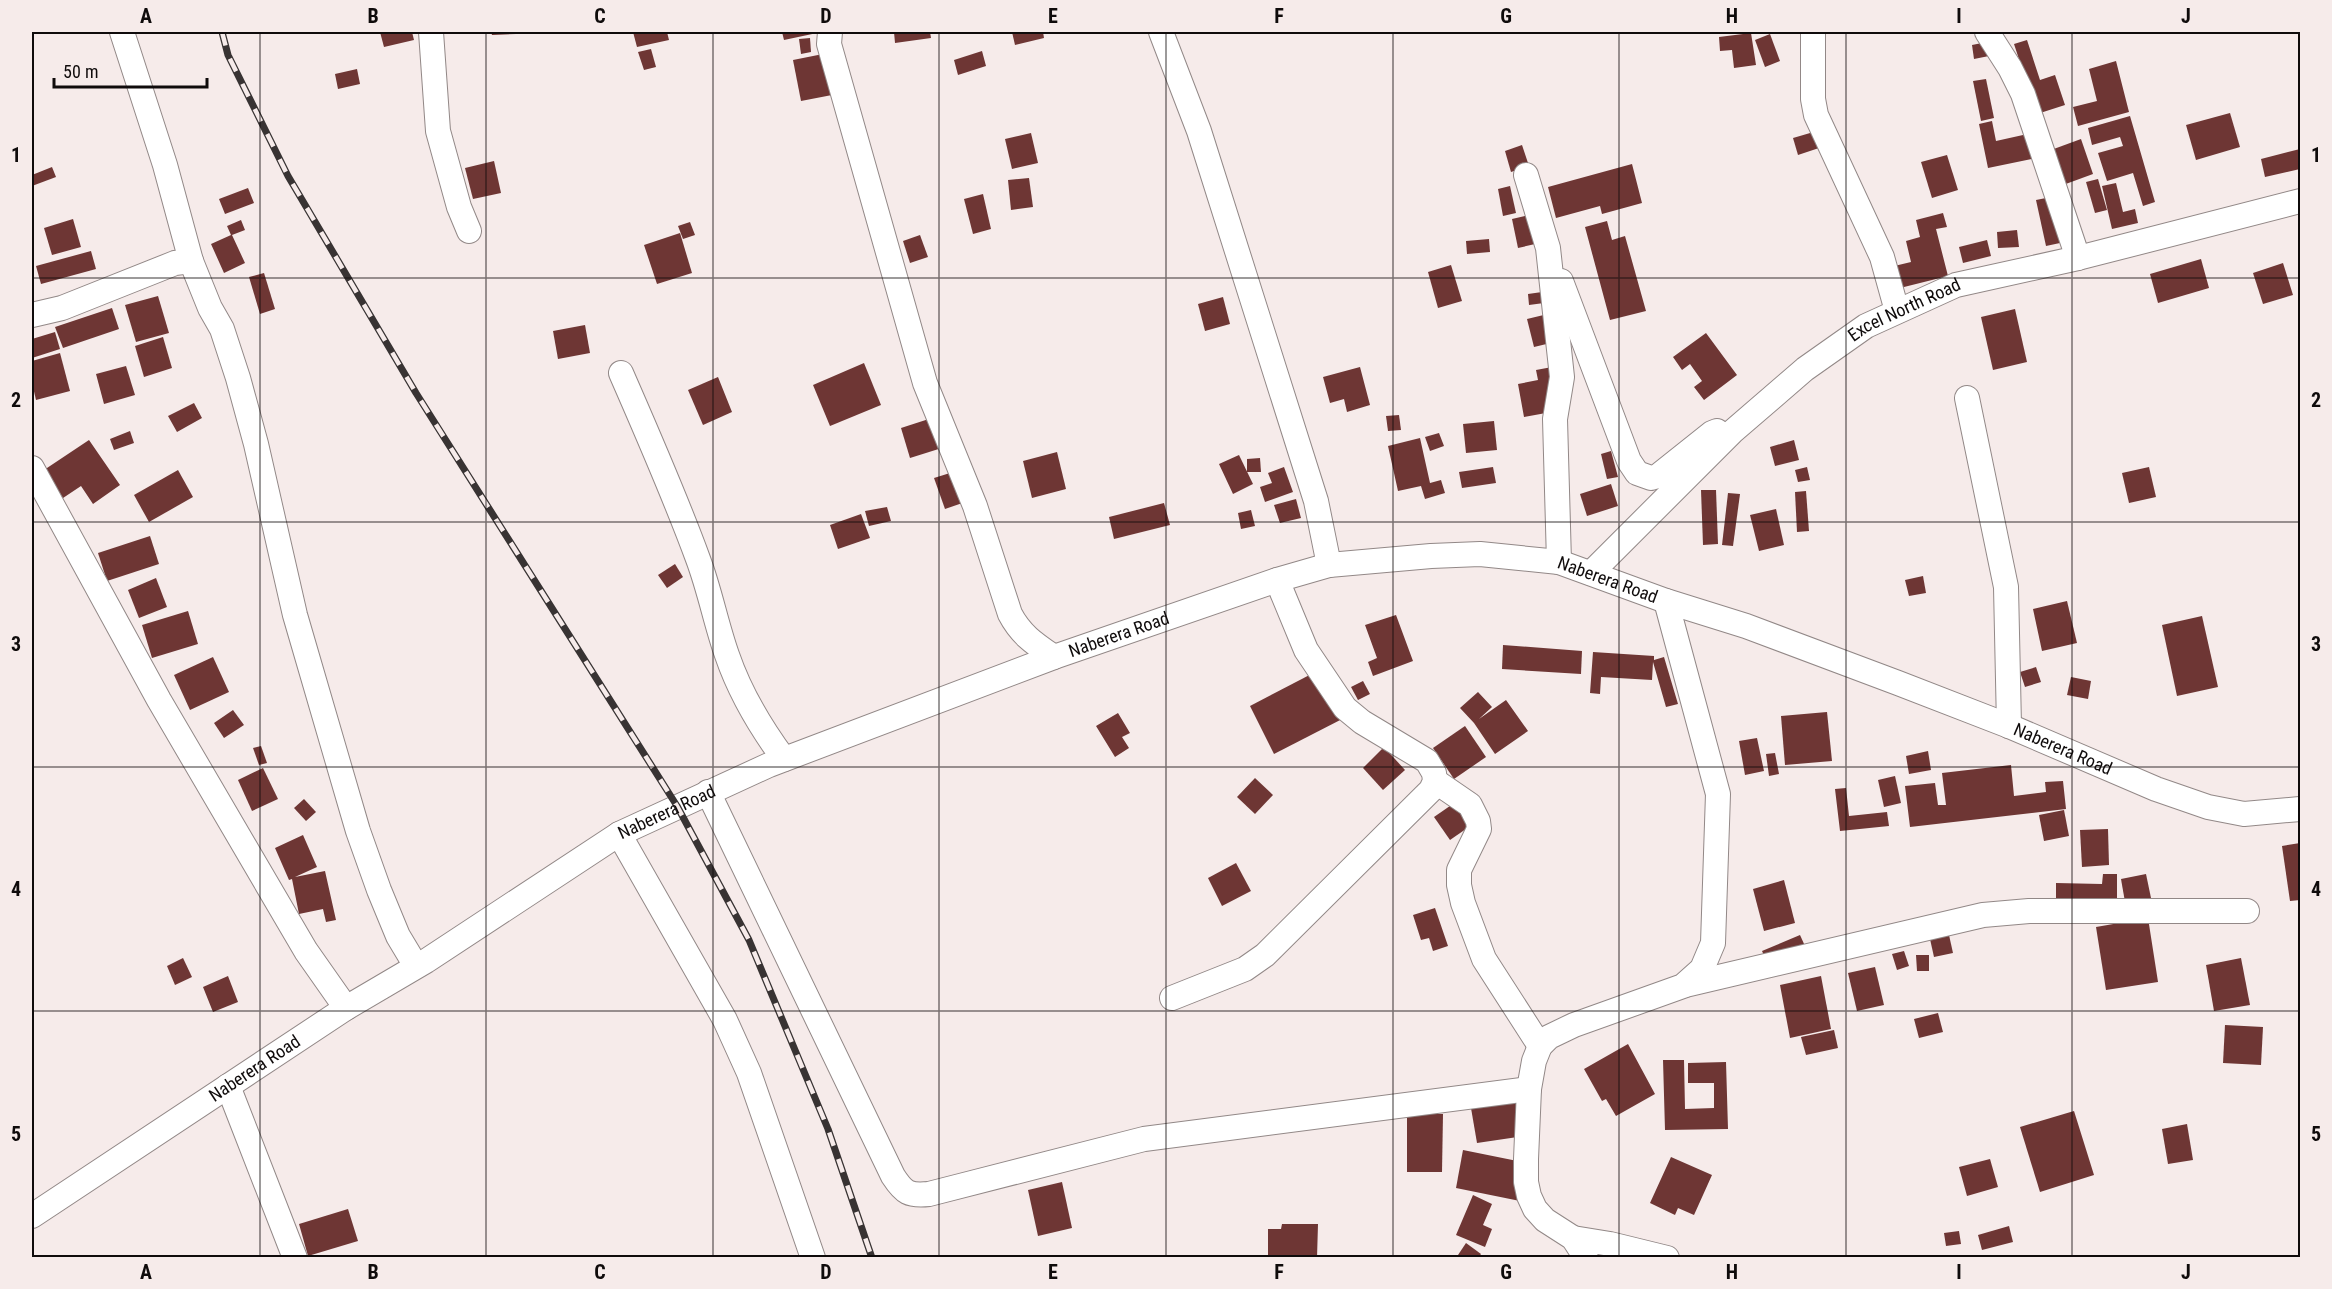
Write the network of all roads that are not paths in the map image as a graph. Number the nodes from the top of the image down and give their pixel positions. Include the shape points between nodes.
1 (122, 32) edge
2 (431, 32) edge
3 (830, 32) edge
4 (1161, 32) edge
5 (1813, 32) edge
6 (1987, 32) edge
7 (1526, 175) dead end
8 (2301, 201) edge
9 (469, 231) dead end
10 (1548, 248) junction
11 (2078, 258) junction
12 (192, 261) junction
13 (1897, 310) junction
14 (32, 315) edge
15 (621, 373) dead end
16 (1967, 398) dead end
17 (1732, 432) junction
18 (32, 468) edge
19 (1559, 562) junction
20 (1329, 566) junction
21 (1591, 573) junction
22 (1276, 580) junction
23 (1666, 600) junction
24 (1054, 657) junction
25 (2010, 726) junction
26 (784, 759) junction
27 (1435, 781) junction
28 (708, 792) junction
29 (2301, 809) edge
30 (619, 834) junction
31 (2247, 911) dead end
32 (416, 966) junction
33 (1683, 986) junction
34 (1172, 998) dead end
35 (346, 1008) junction
36 (1540, 1046) junction
37 (228, 1086) junction
38 (1529, 1089) junction
39 (32, 1216) edge
40 (1579, 1248) edge
41 (295, 1257) edge
42 (813, 1257) edge
43 (1667, 1257) edge

1 - 12 street
2 - 9 street via 438,131 456,200
3 - 24 street via 829,44 925,383 975,506 1010,614 1027,639
4 - 20 street via 1199,131 1316,501
5 - 13 street via 1816,115 1882,257
6 - 11 street via 2023,94
7 - 10 street
8 - 11 street, Excel North Road
10 - 17 street via 1629,461 1637,473 1658,476 1712,433
10 - 19 street via 1562,376 1555,419
11 - 13 street, Excel North Road via 1956,285
12 - 14 street via 175,263 62,308
12 - 32 street via 222,329 238,378 295,615 358,831 398,936
13 - 17 street, Excel North Road via 1866,326 1805,369
15 - 26 street via 698,559 738,682 766,735
16 - 25 street via 2006,586
17 - 21 street, Excel North Road
18 - 35 street via 165,709 306,951
19 - 20 street, Naberera Road via 1480,554
19 - 21 street, Naberera Road
20 - 22 street, Naberera Road
21 - 23 street, Naberera Road
22 - 24 street, Naberera Road
22 - 27 street via 1306,650 1345,708 1427,760
23 - 25 street, Naberera Road via 1746,626
23 - 33 street via 1719,806 1713,943 1702,969
24 - 26 street, Naberera Road
25 - 29 street, Naberera Road via 2156,789 2208,807 2244,814
26 - 28 street, Naberera Road
27 - 34 street via 1431,790 1265,955 1245,969
27 - 36 street via 1470,806 1478,821 1479,830 1459,870 1463,903 1484,959
28 - 30 street, Naberera Road
28 - 38 street via 893,1176 914,1196 1144,1139
30 - 32 street, Naberera Road
30 - 42 street via 725,1020 749,1073
31 - 33 street via 2029,911 1983,915
32 - 35 street, Naberera Road
33 - 36 street via 1574,1025
35 - 37 street, Naberera Road
36 - 38 street
37 - 39 street, Naberera Road
37 - 41 street
38 - 40 street via 1529,1196 1545,1220
40 - 43 street via 1610,1244

